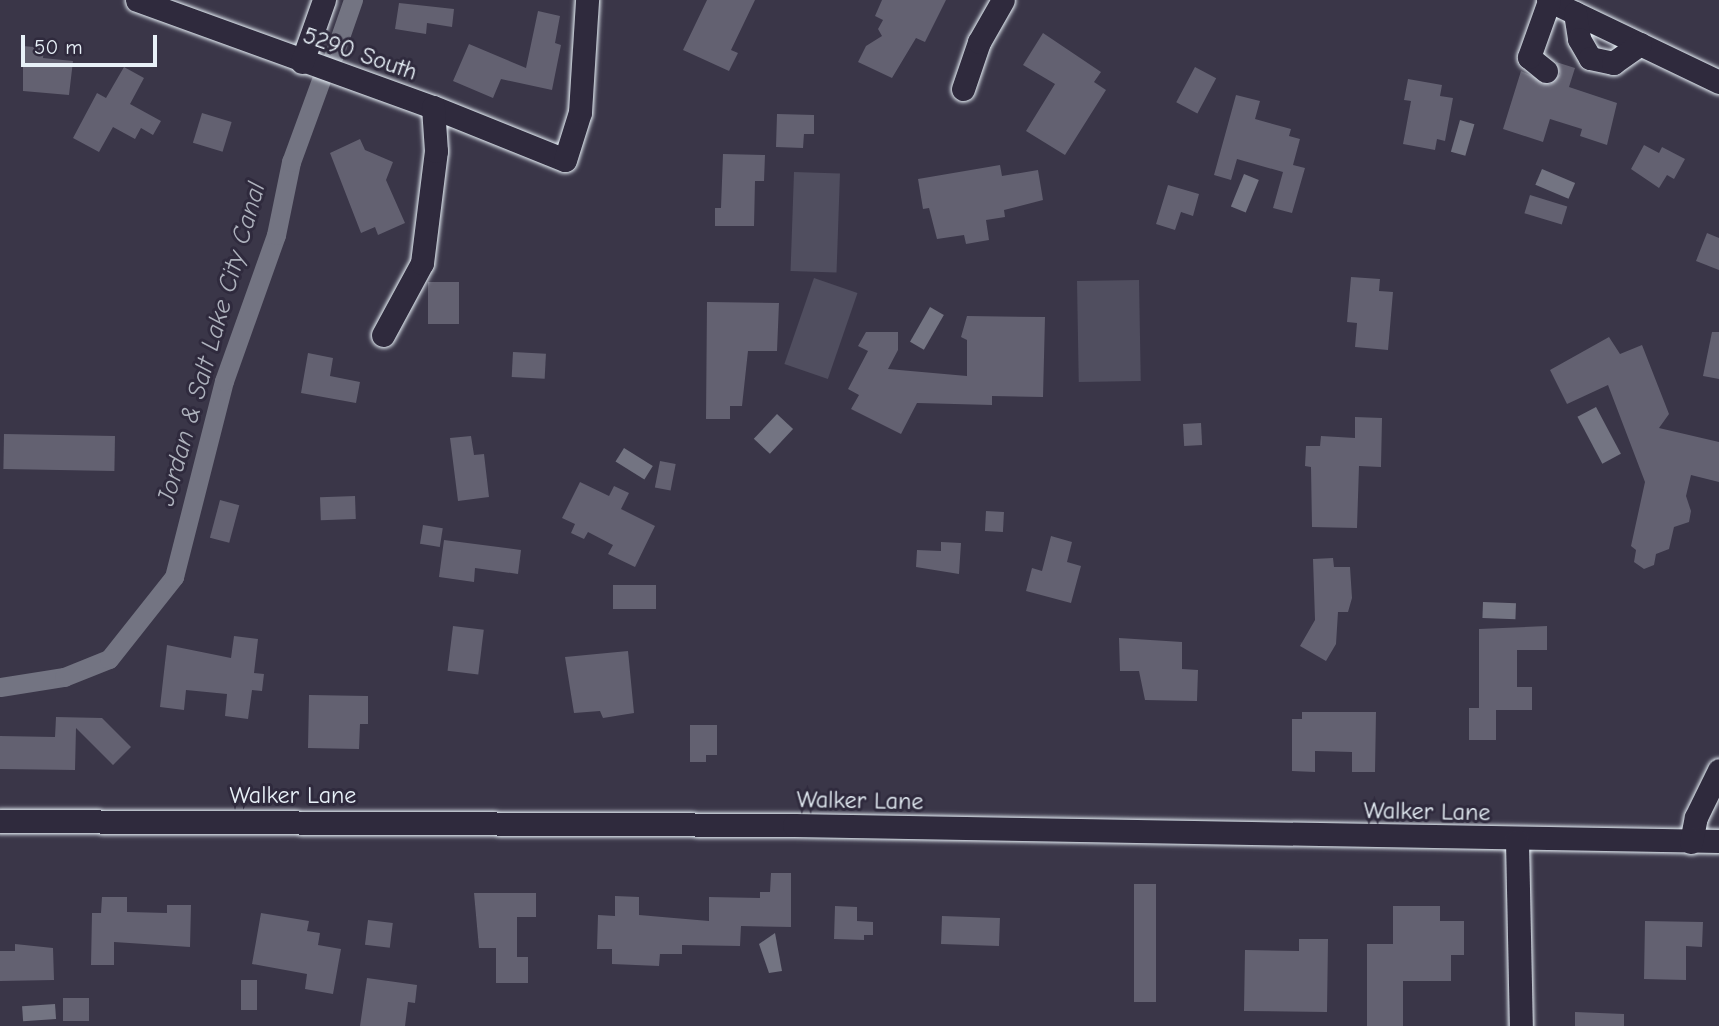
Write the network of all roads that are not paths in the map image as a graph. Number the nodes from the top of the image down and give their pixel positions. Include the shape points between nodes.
1 (137, 0) edge
2 (324, 0) edge
3 (587, 0) edge
4 (1003, 0) edge
5 (1549, 0) edge
6 (1575, 13) junction
7 (1640, 44) junction
8 (320, 68) junction
9 (1546, 71) dead end
10 (1719, 82) edge
11 (963, 89) dead end
12 (433, 107) junction
13 (383, 335) dead end
14 (1719, 770) edge
15 (0, 821) edge
16 (1517, 841) junction
17 (1719, 841) edge
18 (1691, 842) junction
19 (1521, 1026) edge

1 - 8 street, 5290 South
2 - 8 street
3 - 12 street, 5290 South via 580,112 565,160
4 - 11 street via 979,42
5 - 6 street
5 - 9 street via 1529,57
6 - 7 street
6 - 7 street via 1579,39 1590,58 1613,63
7 - 10 street
8 - 12 street, 5290 South
12 - 13 street via 436,151 422,263
14 - 18 street via 1696,817
15 - 16 street, Walker Lane via 794,825
16 - 18 street, Walker Lane
16 - 19 street
17 - 18 street, Walker Lane

